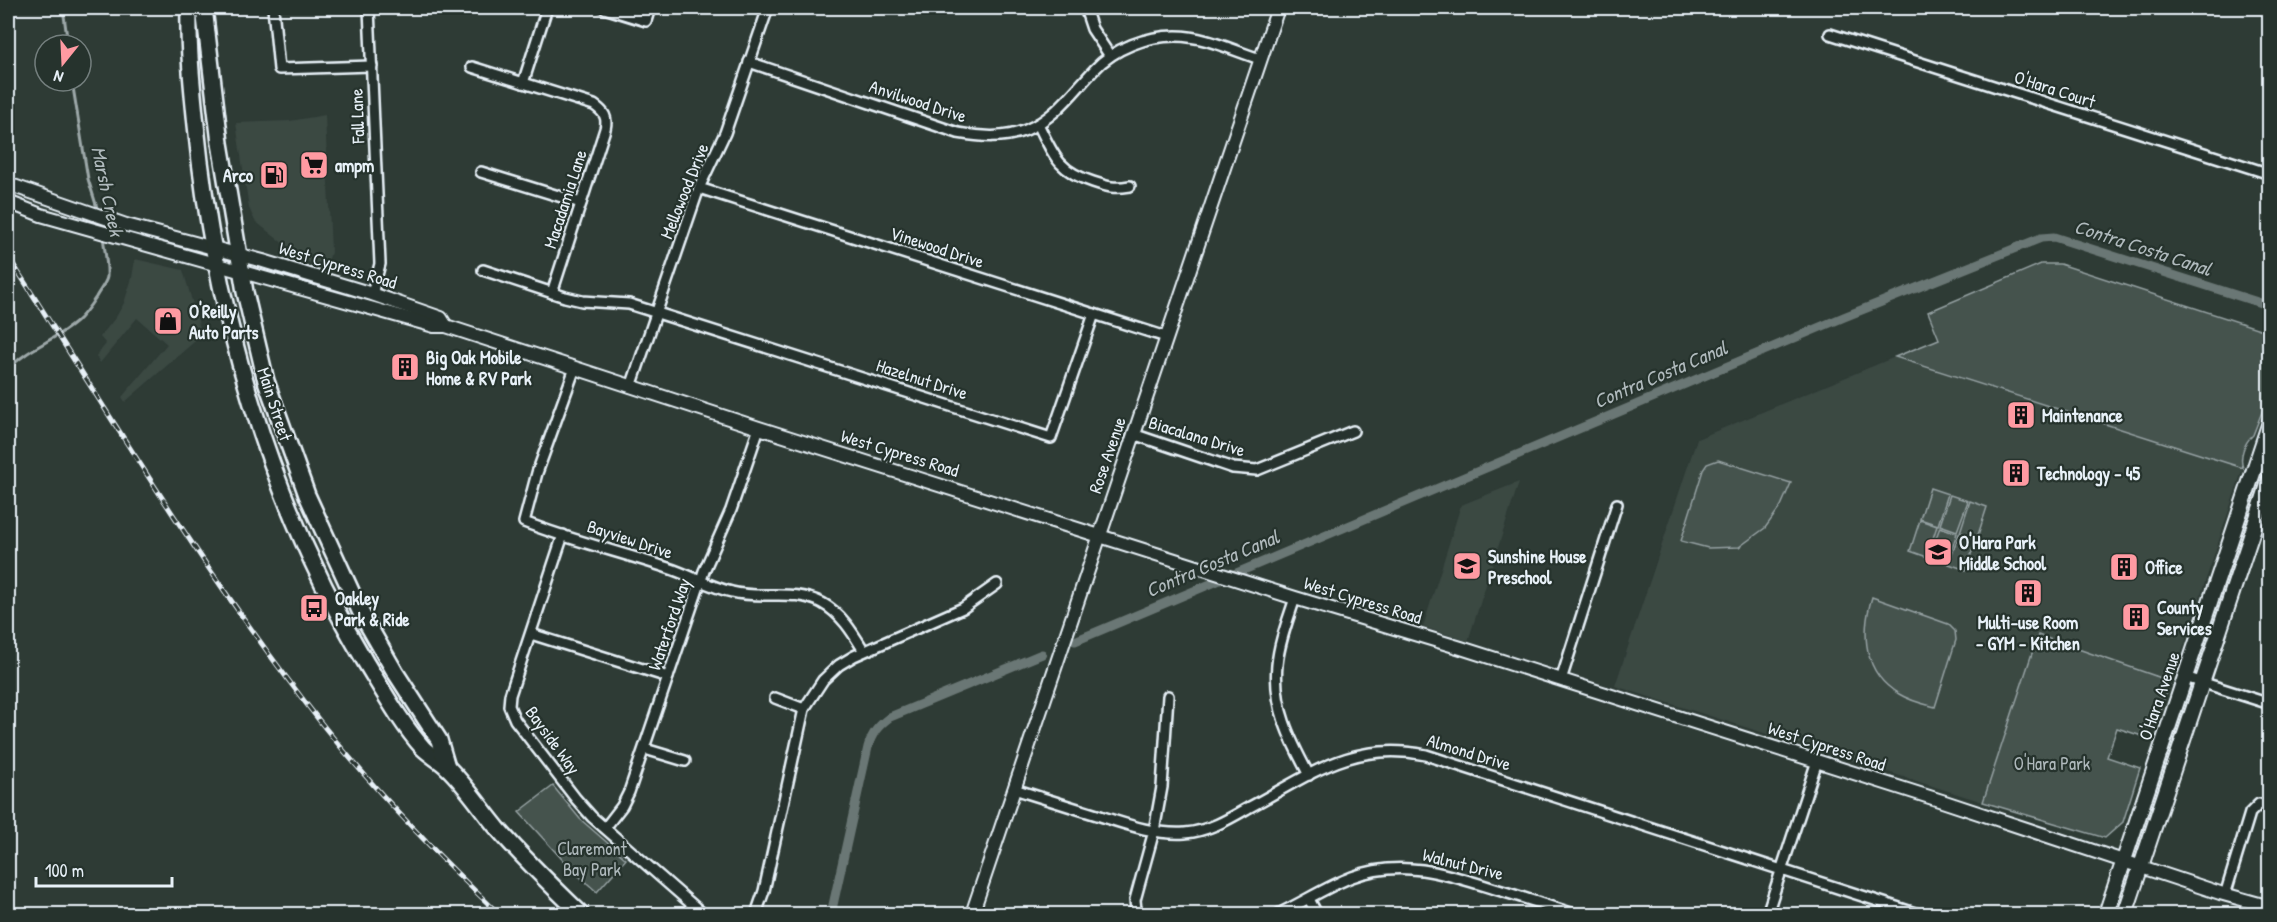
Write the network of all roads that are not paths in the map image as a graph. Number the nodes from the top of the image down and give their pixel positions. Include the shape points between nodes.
1 (189, 8) edge
2 (204, 8) edge
3 (273, 8) edge
4 (369, 8) edge
5 (547, 8) edge
6 (604, 8) edge
7 (650, 8) edge
8 (768, 8) edge
9 (1085, 8) edge
10 (1278, 8) edge
11 (1830, 34) dead end
12 (1110, 56) junction
13 (1260, 60) junction
14 (749, 62) junction
15 (372, 66) junction
16 (472, 67) dead end
17 (523, 83) junction
18 (1038, 124) junction
19 (481, 172) dead end
20 (2270, 174) edge
21 (8, 184) edge
22 (1130, 186) dead end
23 (699, 188) junction
24 (8, 202) edge
25 (581, 203) junction
26 (214, 248) junction
27 (239, 254) junction
28 (217, 264) junction
29 (483, 270) dead end
30 (242, 271) junction
31 (552, 293) junction
32 (372, 294) junction
33 (657, 312) junction
34 (1094, 314) junction
35 (446, 326) junction
36 (1166, 336) junction
37 (574, 368) junction
38 (631, 387) junction
39 (2270, 422) edge
40 (759, 428) junction
41 (1353, 431) dead end
42 (1133, 434) junction
43 (2264, 454) edge
44 (2270, 479) edge
45 (1617, 504) dead end
46 (563, 535) junction
47 (1099, 535) junction
48 (701, 581) junction
49 (997, 584) dead end
50 (1295, 598) junction
51 (531, 634) junction
52 (864, 651) junction
53 (2211, 656) junction
54 (2192, 657) junction
55 (668, 677) junction
56 (2185, 677) junction
57 (1562, 680) junction
58 (2202, 682) junction
59 (1168, 696) dead end
60 (775, 698) dead end
61 (2269, 701) edge
62 (804, 709) junction
63 (645, 749) junction
64 (685, 761) dead end
65 (1817, 761) junction
66 (447, 767) junction
67 (1309, 775) junction
68 (1014, 789) junction
69 (2270, 807) edge
70 (605, 828) junction
71 (1154, 831) junction
72 (2124, 862) junction
73 (2140, 867) junction
74 (1781, 870) junction
75 (2225, 895) junction
76 (1309, 899) junction
77 (2270, 907) edge
78 (581, 915) edge
79 (703, 915) edge
80 (756, 915) edge
81 (972, 915) edge
82 (1141, 915) edge
83 (1278, 915) edge
84 (1317, 915) edge
85 (1574, 915) edge
86 (1767, 915) edge
87 (1918, 915) edge
88 (2106, 915) edge
89 (2125, 915) edge

1 - 26 main road, Main Street via 200,167
2 - 27 main road, Main Street via 220,143
3 - 15 street via 279,69
4 - 15 street, Fall Lane
5 - 17 street
6 - 7 street via 646,21
8 - 14 street, Mellowood Drive
9 - 12 street via 1092,29
10 - 13 street, Rose Avenue
11 - 20 street, O'Hara Court
12 - 13 street, Anvilwood Drive via 1148,39 1177,36 1203,40
12 - 18 street, Anvilwood Drive via 1062,106
13 - 36 street, Rose Avenue
14 - 18 street, Anvilwood Drive via 958,133 994,137
14 - 23 street, Mellowood Drive via 725,134
15 - 32 street, Fall Lane via 380,264
16 - 17 street
17 - 25 street, Macadamia Lane via 594,105 605,114 605,129
18 - 22 street via 1057,161 1075,176 1115,189
19 - 25 street
21 - 26 street, West Cypress Road via 84,212
23 - 33 street, Mellowood Drive
23 - 34 street, Vinewood Drive
24 - 28 street, West Cypress Road
25 - 31 street, Macadamia Lane
26 - 27 street, West Cypress Road
26 - 28 main road, Main Street
27 - 30 main road, Main Street
27 - 32 street, West Cypress Road
28 - 30 street, West Cypress Road
28 - 66 main road, Main Street via 254,408 309,553 352,639 391,702 424,749
29 - 31 street
30 - 35 street, West Cypress Road via 434,326
30 - 66 main road, Main Street via 266,381 307,495 361,613 439,740
31 - 33 street
32 - 35 street, West Cypress Road via 441,318
33 - 34 street, Hazelnut Drive via 1051,438
33 - 38 street, Mellowood Drive
34 - 36 street, Vinewood Drive
35 - 37 street, West Cypress Road
36 - 42 street, Rose Avenue
37 - 38 street, West Cypress Road
37 - 46 street, Bayview Drive via 523,520
38 - 40 street, West Cypress Road
39 - 43 main road, O'Hara Avenue
40 - 47 street, West Cypress Road
40 - 48 street, Waterford Way
41 - 42 street, Biacalana Drive via 1257,470 1233,468
42 - 47 street, Rose Avenue
43 - 54 main road, O'Hara Avenue
44 - 53 main road, O'Hara Avenue
45 - 57 street
46 - 48 street, Bayview Drive
46 - 51 street, Bayside Way
47 - 50 street, West Cypress Road
47 - 68 street, Rose Avenue
48 - 52 street, Bayview Drive via 753,596 789,594 822,603 849,627
48 - 55 street, Waterford Way
49 - 52 street via 963,608
50 - 57 street, West Cypress Road
50 - 67 street via 1280,647 1277,682 1284,724
51 - 55 street
51 - 70 street, Bayside Way via 509,706 515,720 576,799
52 - 62 street via 838,665
53 - 54 main road
53 - 58 main road, O'Hara Avenue
54 - 56 main road, O'Hara Avenue
55 - 63 street, Waterford Way
56 - 58 street
56 - 72 main road, O'Hara Avenue
57 - 65 street, West Cypress Road
58 - 61 street
58 - 73 main road, O'Hara Avenue
59 - 71 street via 1165,767
60 - 62 street
62 - 80 street
63 - 64 street
63 - 70 street, Waterford Way via 622,806
65 - 72 street, West Cypress Road
65 - 74 street
66 - 78 main road, Main Street
67 - 71 street, Almond Drive via 1222,823 1186,833
67 - 74 street, Almond Drive via 1361,753 1405,750
68 - 71 street, Almond Drive
68 - 81 street, Rose Avenue
69 - 75 street via 2259,804 2250,813
70 - 79 street, Bayside Way
71 - 82 street via 1135,900
72 - 73 street, West Cypress Road
72 - 88 main road, O'Hara Avenue
73 - 75 street, West Cypress Road
73 - 89 main road, O'Hara Avenue
74 - 86 street
74 - 87 street, Almond Drive
75 - 77 street, West Cypress Road
76 - 83 street, Walnut Drive
76 - 84 street
76 - 85 street, Walnut Drive via 1352,877 1402,867 1449,874

